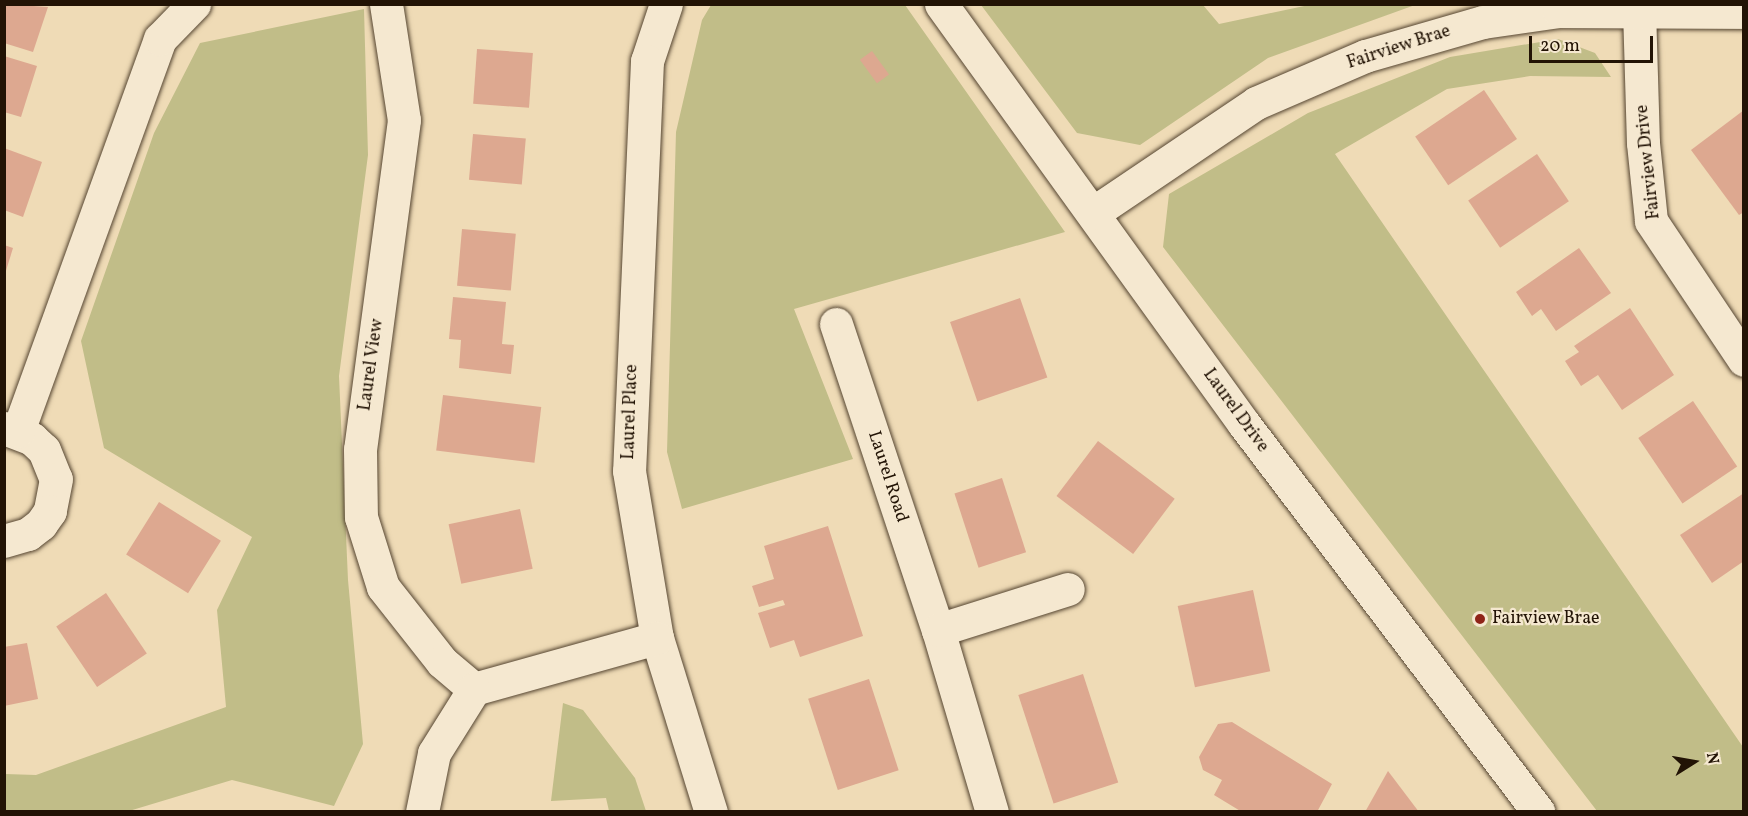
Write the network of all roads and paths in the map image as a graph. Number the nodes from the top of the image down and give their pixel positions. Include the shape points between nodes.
1 (194, 4) edge
2 (386, 4) edge
3 (666, 4) edge
4 (941, 4) edge
5 (1639, 9) junction
6 (1743, 12) edge
7 (1481, 13) edge
8 (1093, 213) junction
9 (836, 324) dead end
10 (1743, 360) edge
11 (11, 430) edge
12 (4, 542) edge
13 (1068, 589) dead end
14 (938, 630) junction
15 (657, 638) junction
16 (474, 689) junction
17 (422, 812) edge
18 (711, 812) edge
19 (992, 812) edge
20 (1539, 812) edge

1 - 11 street via 160,39
2 - 16 street, Laurel View via 404,120 360,449 361,518 383,587 442,662
3 - 15 street, Laurel Place via 647,61 629,471
4 - 8 street, Laurel Drive
5 - 6 street, Fairview Brae
5 - 7 street, Fairview Brae
5 - 10 street, Fairview Drive via 1643,143 1651,221
7 - 8 street, Fairview Brae via 1365,56 1256,103
8 - 20 street, Laurel Drive via 1244,424
9 - 14 street, Laurel Road
11 - 12 street via 32,439 52,464 55,496 40,524 28,534
13 - 14 street
14 - 19 street, Laurel Road
15 - 16 street
15 - 18 street, Laurel Place
16 - 17 street via 434,753

